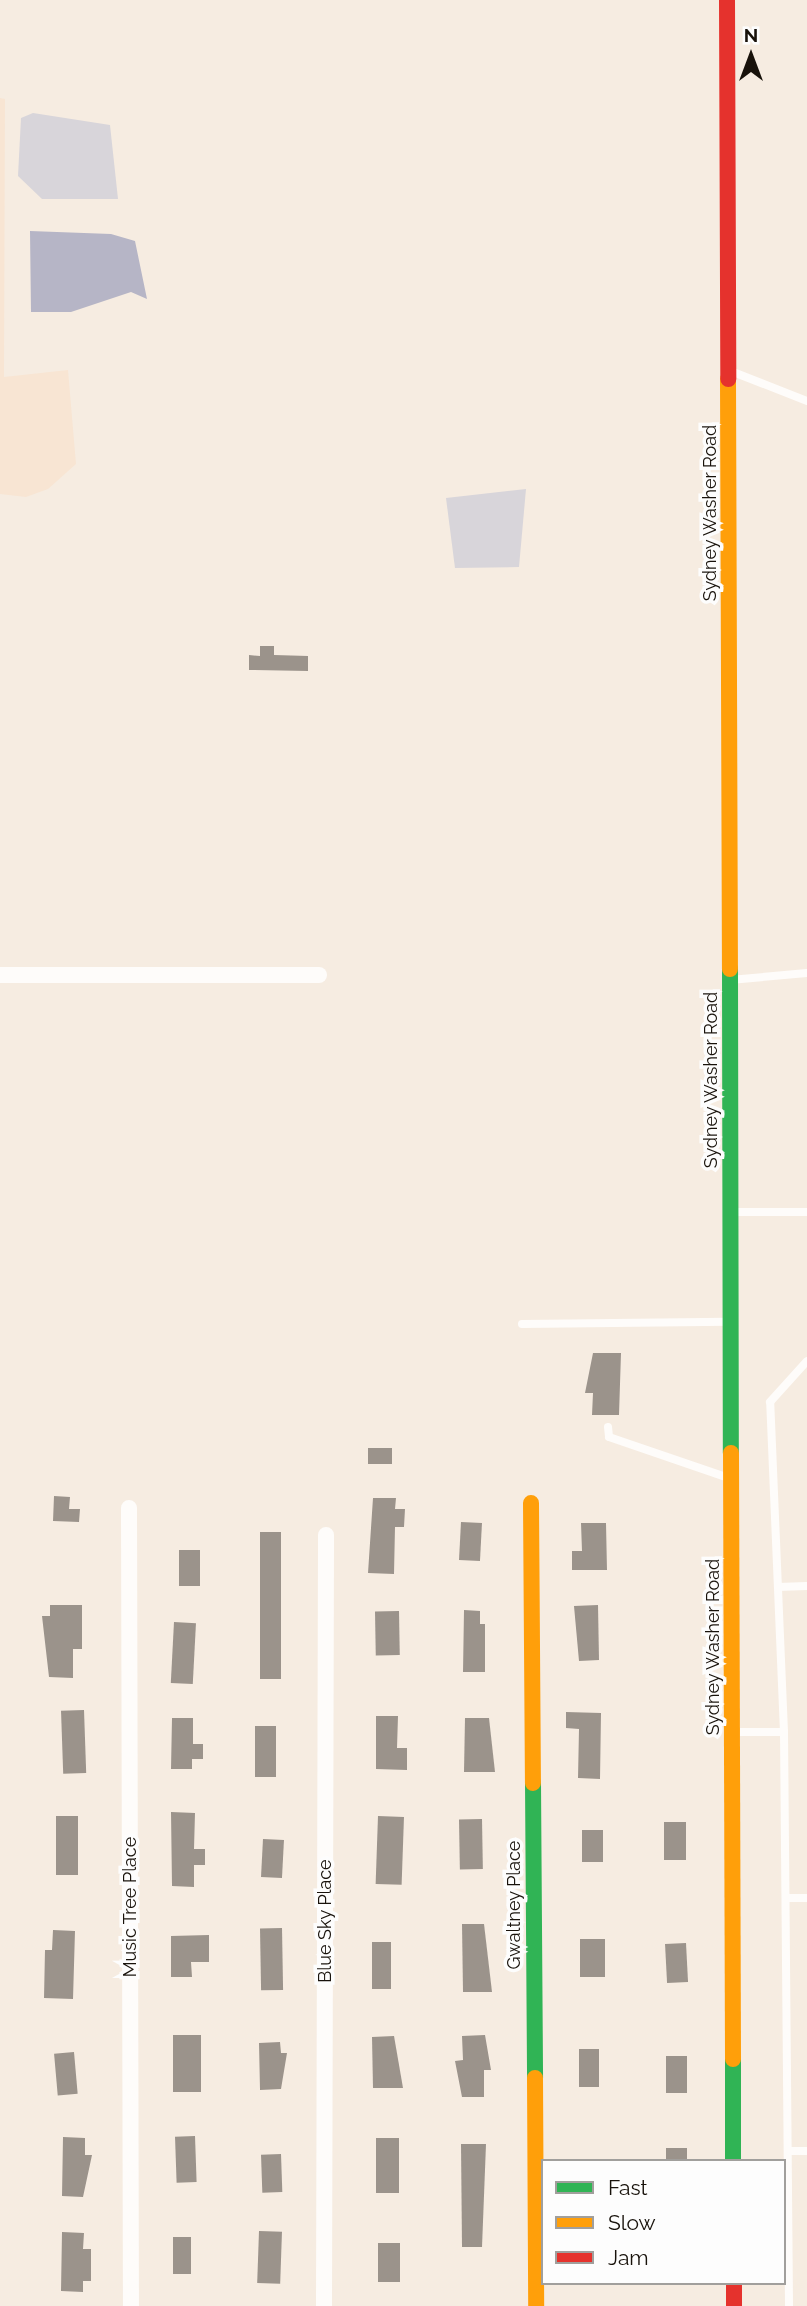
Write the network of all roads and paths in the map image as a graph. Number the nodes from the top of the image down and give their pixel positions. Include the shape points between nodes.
1 (727, 0) edge
2 (728, 370) junction
3 (807, 401) edge
4 (807, 972) edge
5 (0, 975) edge
6 (319, 975) dead end
7 (730, 980) junction
8 (731, 1212) junction
9 (807, 1212) edge
10 (731, 1322) junction
11 (522, 1324) dead end
12 (807, 1361) edge
13 (608, 1427) dead end
14 (732, 1479) junction
15 (531, 1503) dead end
16 (129, 1508) dead end
17 (326, 1535) dead end
18 (807, 1586) edge
19 (778, 1587) junction
20 (732, 1732) junction
21 (784, 1732) junction
22 (786, 1898) junction
23 (807, 1898) edge
24 (788, 2151) junction
25 (807, 2151) edge
26 (733, 2159) edge
27 (734, 2285) edge
28 (131, 2306) edge
29 (324, 2306) edge
30 (536, 2306) edge
31 (734, 2306) edge
32 (789, 2306) edge

1 - 2 street, Sydney Washer Road
2 - 3 lane
2 - 7 street, Sydney Washer Road
4 - 7 lane
5 - 6 street
7 - 8 street, Sydney Washer Road
8 - 9 lane
8 - 10 street, Sydney Washer Road
10 - 11 lane
10 - 14 street, Sydney Washer Road
12 - 19 lane via 769,1402
13 - 14 lane via 609,1437
14 - 20 street, Sydney Washer Road
15 - 30 street, Gwaltney Place
16 - 28 street, Music Tree Place
17 - 29 street, Blue Sky Place
18 - 19 lane
19 - 21 lane
20 - 21 lane
20 - 26 street, Sydney Washer Road
21 - 22 lane
22 - 23 lane
22 - 24 lane
24 - 25 lane
24 - 32 lane
27 - 31 street

